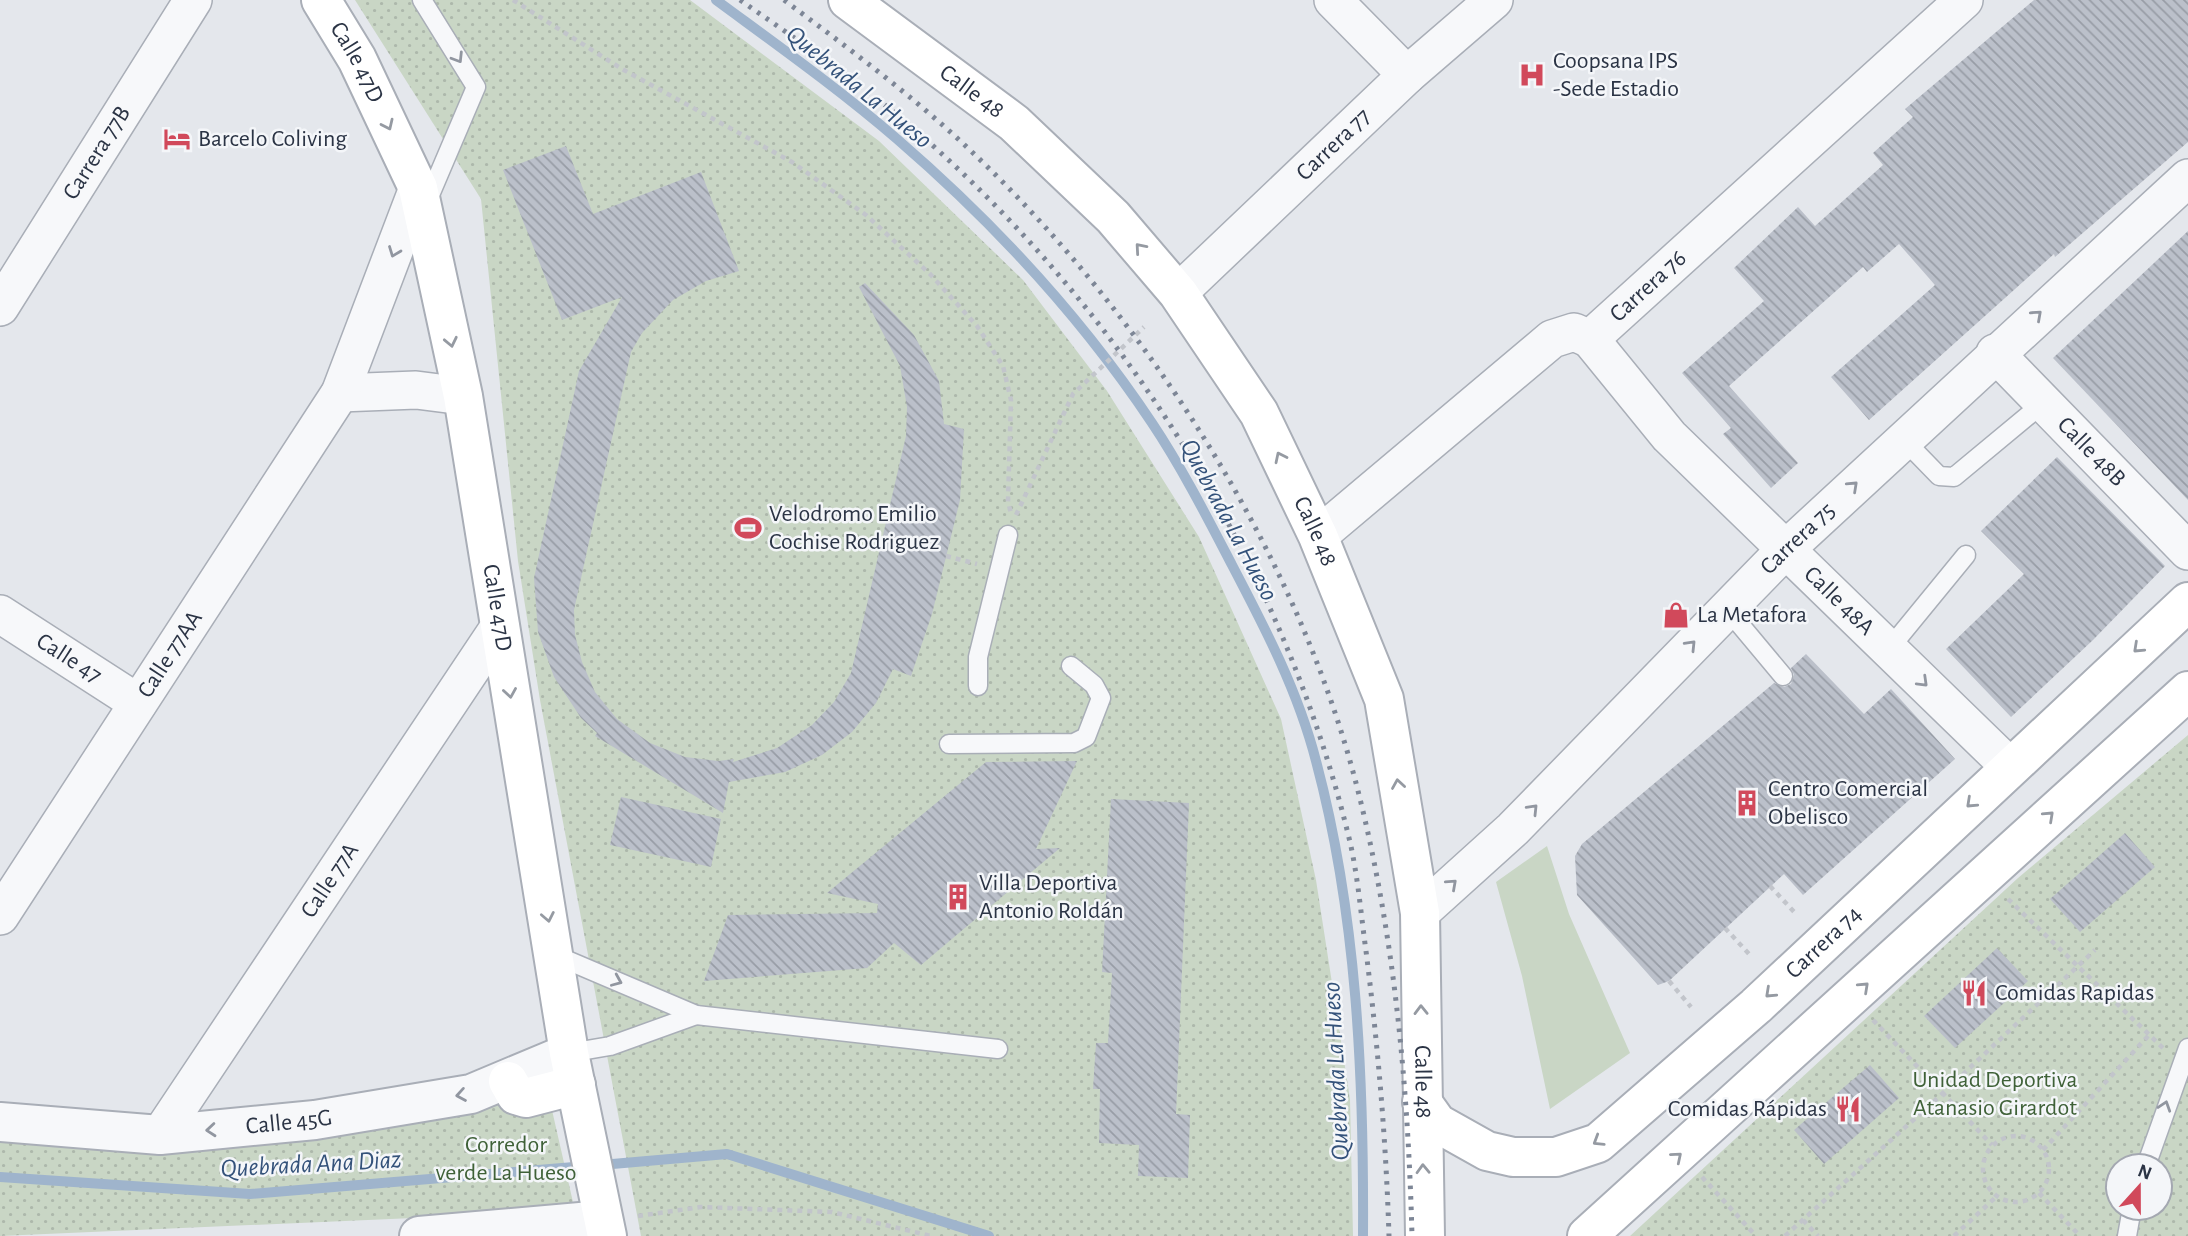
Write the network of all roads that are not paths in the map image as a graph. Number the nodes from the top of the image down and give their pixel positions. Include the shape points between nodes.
1 (193, 0) edge
2 (321, 0) edge
3 (422, 0) edge
4 (848, 0) edge
5 (1333, 0) edge
6 (1494, 0) edge
7 (1964, 0) edge
8 (1407, 75) junction
9 (2188, 178) edge
10 (420, 199) junction
11 (1178, 293) junction
12 (0, 307) edge
13 (1590, 339) junction
14 (1995, 353) junction
15 (340, 393) junction
16 (463, 396) junction
17 (2042, 404) junction
18 (1903, 439) junction
19 (1008, 535) dead end
20 (1318, 536) junction
21 (1785, 550) junction
22 (2188, 551) edge
23 (1966, 555) dead end
24 (2188, 602) edge
25 (1727, 609) junction
26 (0, 614) edge
27 (500, 626) junction
28 (1889, 649) junction
29 (1071, 666) dead end
30 (1783, 676) dead end
31 (978, 686) dead end
32 (2188, 691) edge
33 (138, 703) junction
34 (949, 744) dead end
35 (2010, 766) junction
36 (1420, 913) junction
37 (0, 916) edge
38 (555, 955) junction
39 (696, 1015) junction
40 (2188, 1048) edge
41 (998, 1049) dead end
42 (574, 1077) junction
43 (1422, 1102) junction
44 (0, 1122) edge
45 (160, 1135) junction
46 (2151, 1152) edge
47 (609, 1217) edge
48 (1603, 1226) edge
49 (419, 1236) edge
50 (1426, 1236) edge

1 - 12 street, Carrera 77B
2 -> 10 main road, Calle 47D via 357,58
3 -> 10 lane via 476,87
11 -> 4 main road, Calle 48 via 1113,217 1014,122
5 - 8 street
6 - 8 street, Carrera 77
7 - 13 street, Carrera 76
8 - 11 street, Carrera 77
14 -> 9 street, Carrera 75
10 -> 15 street, Calle 77AA
10 -> 16 main road, Calle 47D
20 -> 11 main road, Calle 48 via 1259,413
13 - 20 street, Carrera 76 via 1574,332 1552,339
13 - 21 street, Calle 48A via 1669,436
14 - 17 street, Calle 48B
14 - 18 street, Carrera 75
15 - 16 street via 416,390
15 - 33 street, Calle 77AA
16 - 27 main road, Calle 47D
17 - 18 lane via 1954,477 1939,476
17 - 22 street, Calle 48B
21 -> 18 street, Carrera 75
19 - 31 lane via 978,657
36 -> 20 main road, Calle 48 via 1384,699
21 - 25 street, Carrera 75
21 - 28 street, Calle 48A
23 - 28 lane
24 -> 35 main road, Carrera 74
25 - 30 lane
36 -> 25 street, Carrera 75 via 1513,829
26 - 33 street, Calle 47
27 -> 38 main road, Calle 47D
27 - 45 street, Calle 77A
28 -> 35 street, Calle 48A
29 - 34 lane via 1094,685 1101,698 1086,737 1074,743
48 -> 32 main road
33 - 37 street, Calle 77AA
35 -> 43 main road, Carrera 74 via 1756,1006 1598,1143 1556,1157 1513,1157 1487,1151 1437,1123
43 -> 36 main road, Calle 48
38 -> 39 lane
38 - 42 main road, Calle 47D
39 - 41 lane
39 - 42 lane via 610,1046
46 -> 40 lane
42 -> 45 street, Calle 45G via 508,1081 471,1094 315,1120
42 - 47 main road, Calle 47D
50 -> 43 main road, Calle 48
44 - 45 street, Calle 45G
47 - 49 street

